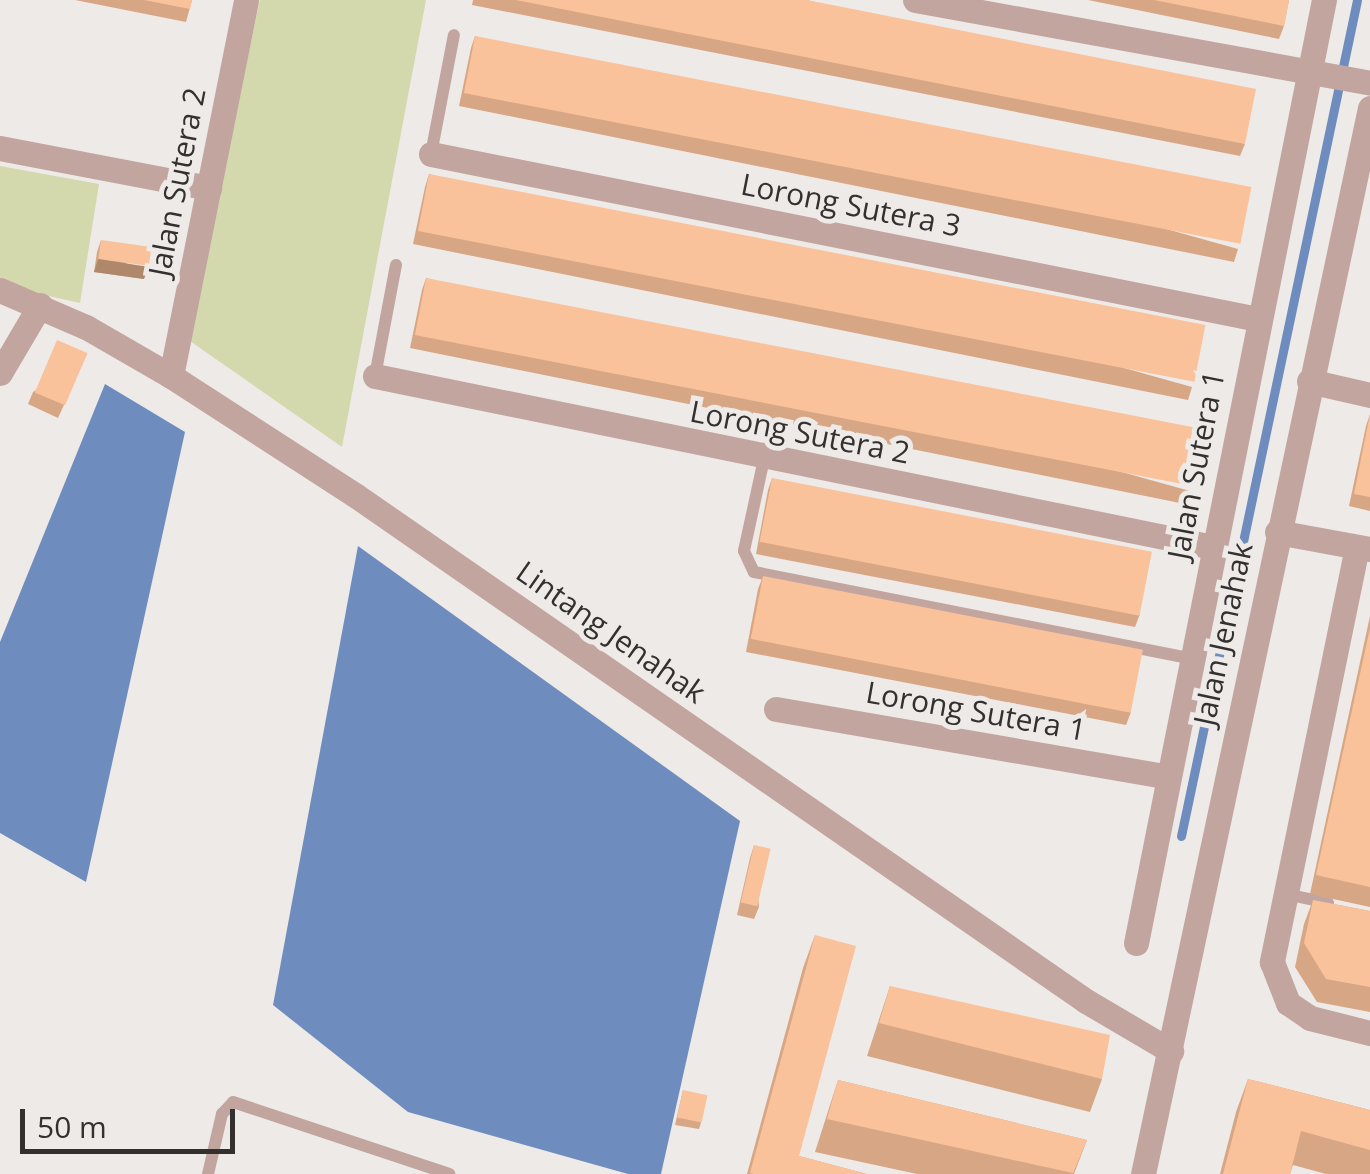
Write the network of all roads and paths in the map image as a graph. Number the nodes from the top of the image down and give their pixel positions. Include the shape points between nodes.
1 (246, 0) edge
2 (915, 0) edge
3 (1324, 0) edge
4 (454, 34) dead end
5 (1311, 76) junction
6 (1370, 83) edge
7 (1370, 108) edge
8 (0, 148) edge
9 (431, 154) joint
10 (208, 188) junction
11 (396, 265) dead end
12 (0, 290) edge
13 (40, 305) junction
14 (1258, 319) junction
15 (0, 373) edge
16 (171, 376) junction
17 (375, 376) joint
18 (1309, 381) junction
19 (1370, 396) edge
20 (764, 458) junction
21 (1277, 532) junction
22 (1212, 548) junction
23 (1364, 548) edge
24 (1190, 658) junction
25 (776, 710) dead end
26 (1165, 776) junction
27 (1283, 894) junction
28 (1353, 909) edge
29 (1136, 943) dead end
30 (1370, 1033) edge
31 (1171, 1050) junction
32 (208, 1174) edge
33 (450, 1174) edge
34 (1143, 1174) edge

1 - 10 street, Jalan Sutera 2
2 - 5 street
3 - 5 street, Jalan Sutera 1
4 - 9 lane
5 - 6 street
5 - 14 street, Jalan Sutera 1
7 - 18 street, Jalan Jenahak
8 - 10 street
9 - 14 street, Lorong Sutera 3
10 - 16 street, Jalan Sutera 2
11 - 17 lane
12 - 13 street, Lintang Jenahak
13 - 15 street
13 - 16 street, Lintang Jenahak
14 - 22 street, Jalan Sutera 1
16 - 31 street, Lintang Jenahak via 355,495 1086,1002
17 - 20 street, Lorong Sutera 2
18 - 19 street
18 - 21 street, Jalan Jenahak
20 - 22 street, Lorong Sutera 2
20 - 24 lane via 744,551 754,572
21 - 23 street
21 - 31 street, Jalan Jenahak
22 - 24 street, Jalan Sutera 1
23 - 27 street
24 - 26 street, Jalan Sutera 1
25 - 26 street, Lorong Sutera 1
26 - 29 street, Jalan Sutera 1
27 - 28 lane
27 - 30 street via 1272,962 1288,1003 1310,1018
31 - 34 street, Jalan Jenahak
32 - 33 lane via 222,1114 233,1102

